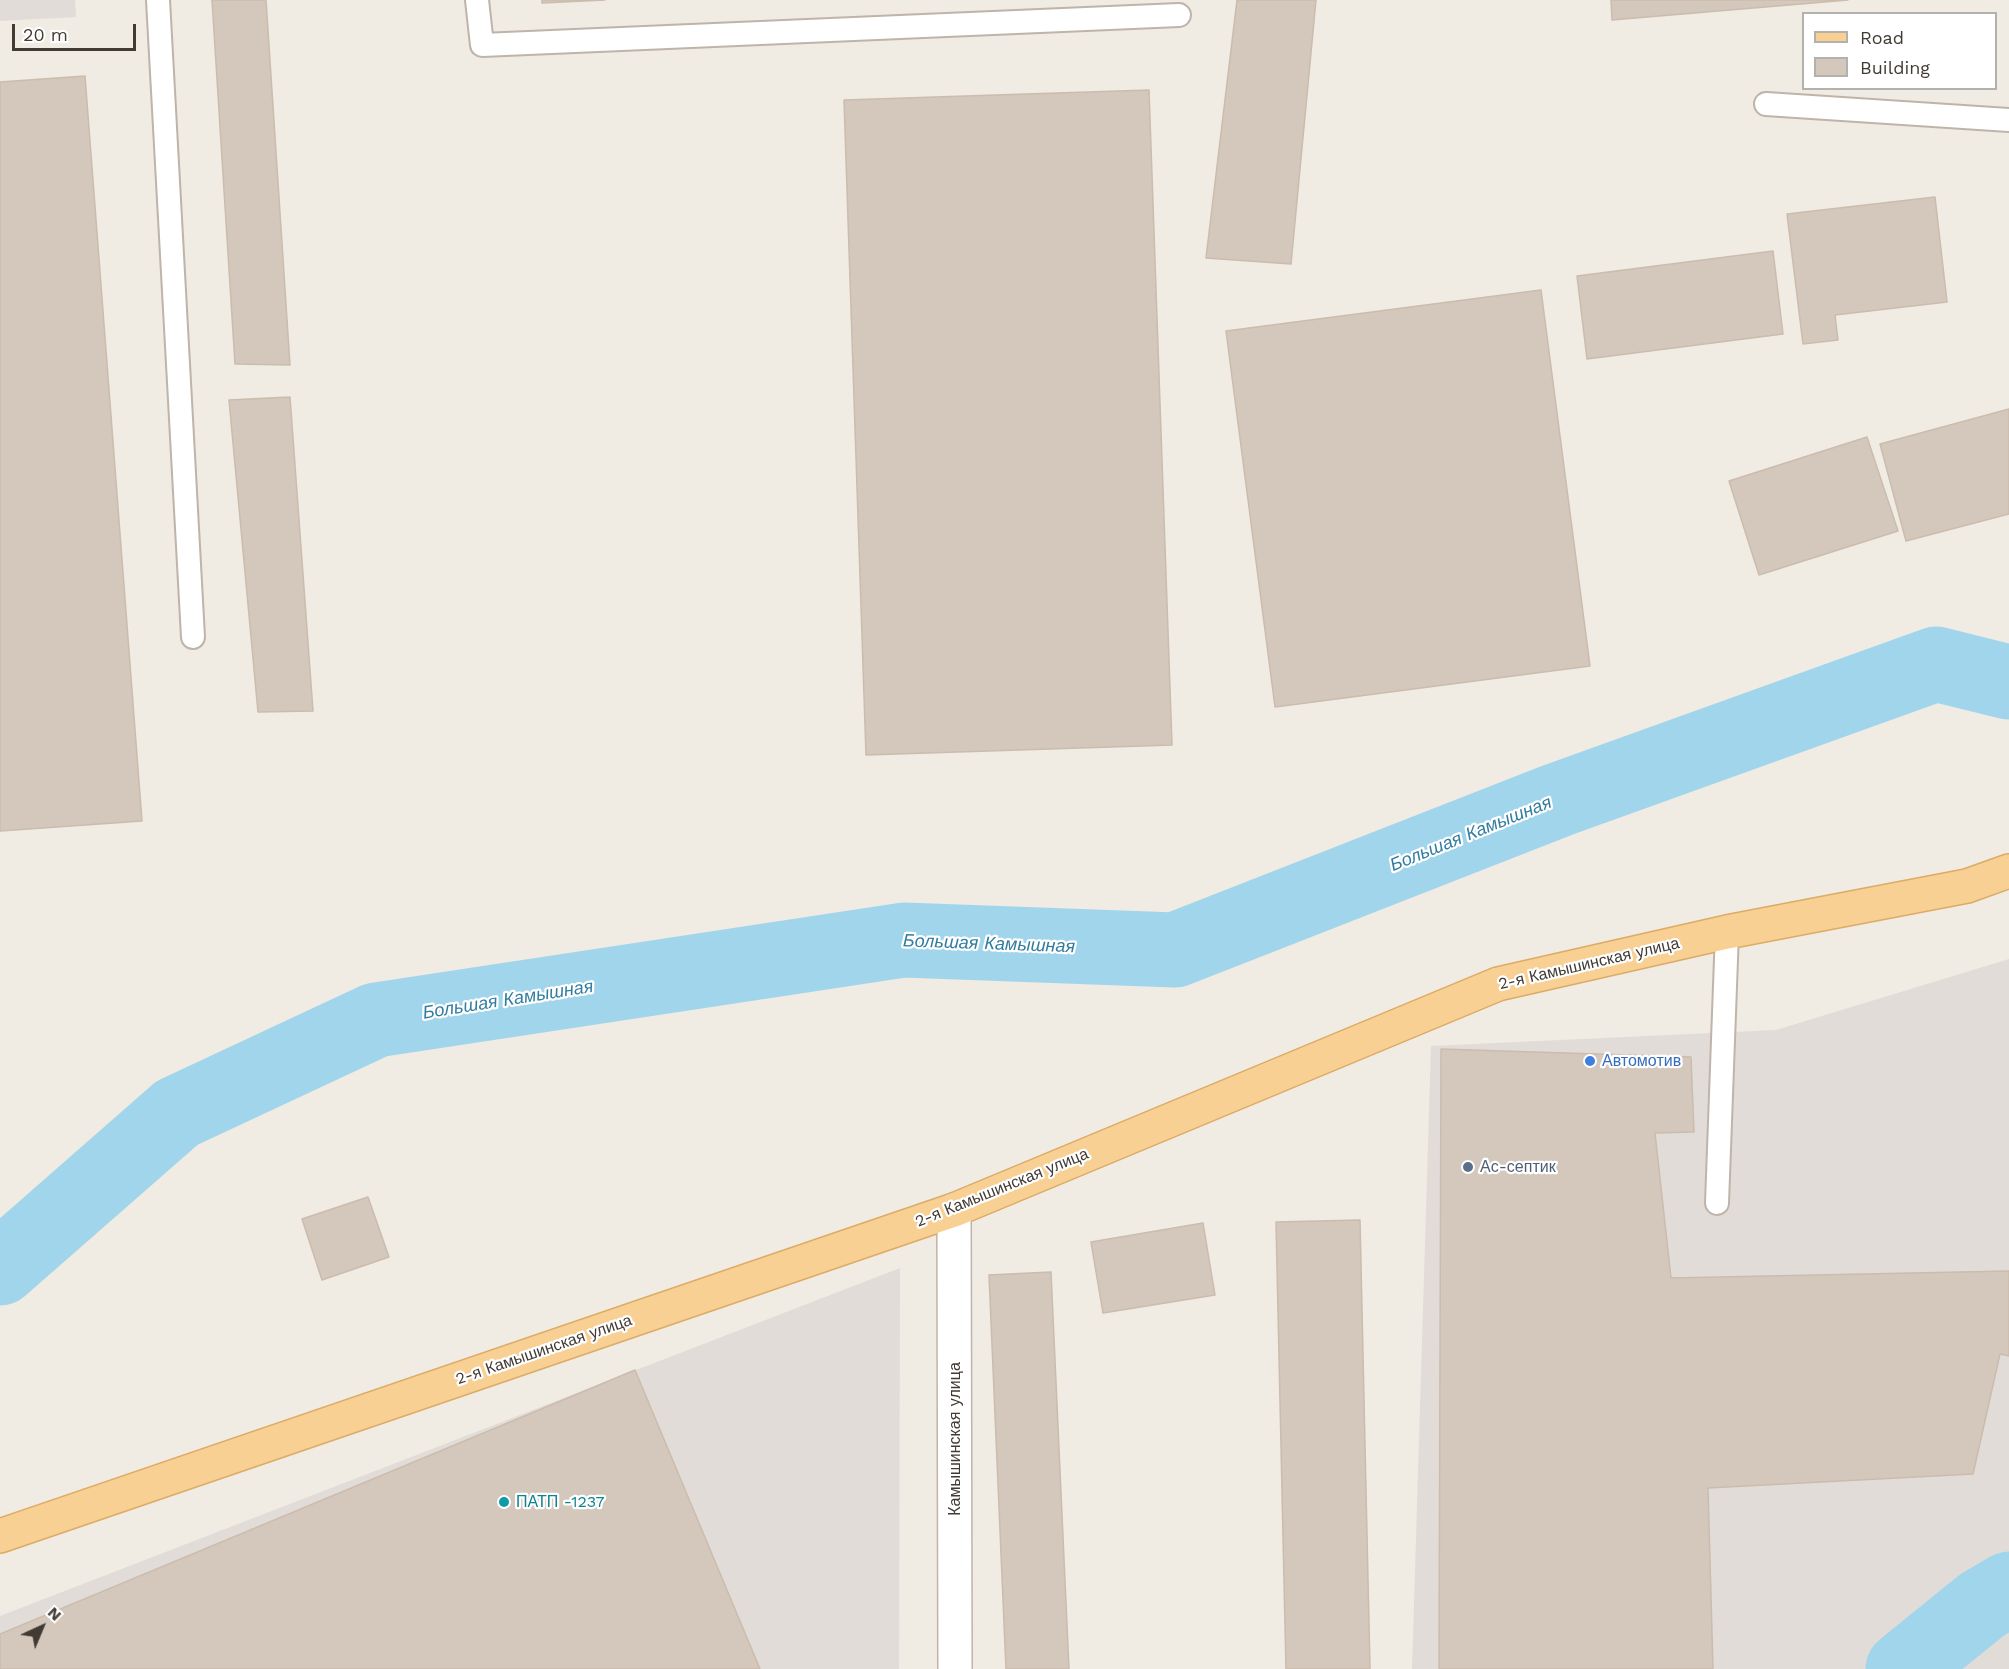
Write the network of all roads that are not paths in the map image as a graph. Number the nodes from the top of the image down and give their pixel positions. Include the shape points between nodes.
1 (158, 0) edge
2 (477, 0) edge
3 (1179, 15) dead end
4 (1766, 104) dead end
5 (2009, 120) edge
6 (193, 637) dead end
7 (2009, 871) edge
8 (1727, 932) junction
9 (1717, 1203) dead end
10 (954, 1210) junction
11 (0, 1536) edge
12 (955, 1669) edge

1 - 6 lane
2 - 3 lane via 482,45
4 - 5 lane
7 - 8 main road, 2-я Камышинская улица via 1967,886
8 - 9 lane
8 - 10 main road, 2-я Камышинская улица via 1498,984
10 - 11 main road, 2-я Камышинская улица
10 - 12 street, Камышинская улица

